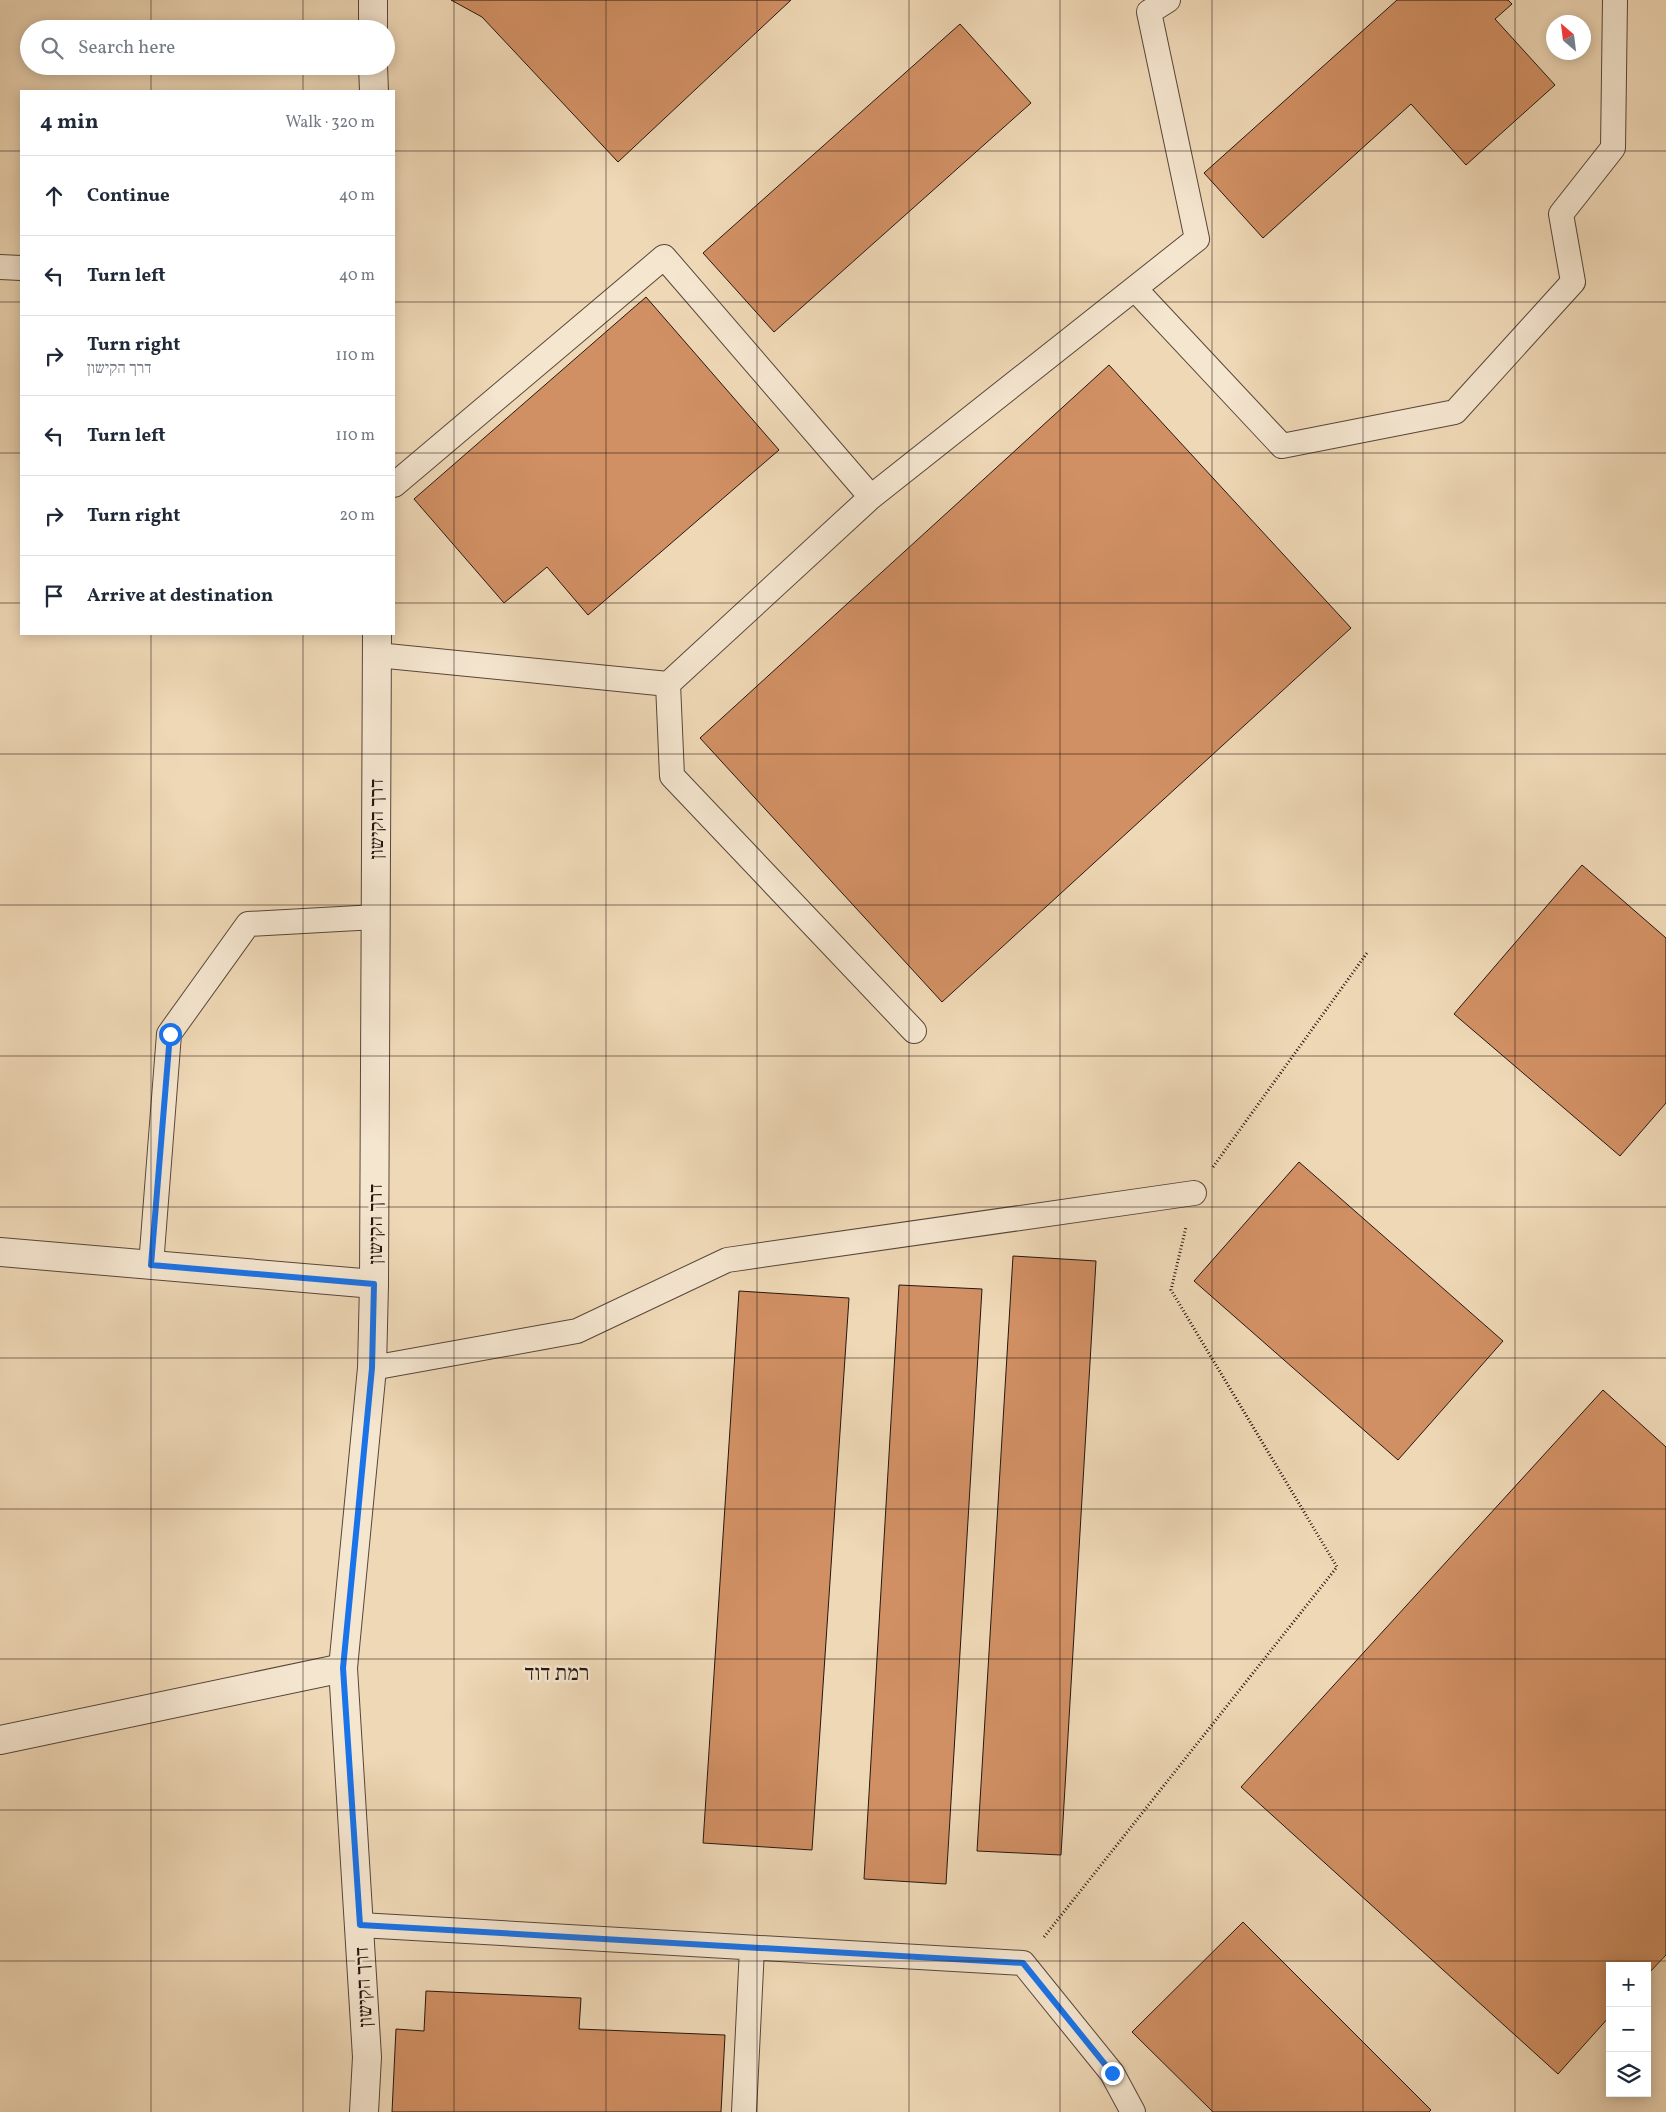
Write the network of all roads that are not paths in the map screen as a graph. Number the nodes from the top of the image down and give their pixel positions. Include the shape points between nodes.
1 (373, 0) edge
2 (1168, 0) edge
3 (1615, 0) edge
4 (373, 20) edge
5 (373, 75) edge
6 (374, 90) edge
7 (0, 267) edge
8 (20, 268) edge
9 (1135, 289) junction
10 (395, 484) edge
11 (871, 497) junction
12 (377, 644) edge
13 (668, 684) junction
14 (376, 917) junction
15 (914, 1031) dead end
16 (1194, 1193) road end
17 (0, 1252) edge
18 (151, 1265) junction
19 (374, 1284) junction
20 (372, 1368) junction
21 (343, 1668) junction
22 (0, 1740) edge
23 (360, 1925) junction
24 (752, 1948) junction
25 (364, 2112) edge
26 (744, 2112) edge
27 (1133, 2112) edge

1 - 4 street
2 - 9 lane via 1149,12 1198,239
3 - 9 lane via 1613,148 1561,214 1573,282 1455,412 1282,446
5 - 6 street
7 - 8 lane
9 - 11 lane
10 - 11 lane via 664,257
11 - 13 lane
12 - 13 lane
12 - 14 street, דרך הקישון
13 - 15 lane via 672,776
14 - 18 lane via 248,924 170,1034
14 - 19 street, דרך הקישון
16 - 20 lane via 727,1260 577,1331
17 - 18 street
18 - 19 street
19 - 20 street, דרך הקישון
20 - 21 street, דרך הקישון
21 - 22 street
21 - 23 street, דרך הקישון
23 - 24 lane
23 - 25 street, דרך הקישון via 367,2057
24 - 26 lane
24 - 27 lane via 1023,1963 1112,2073

